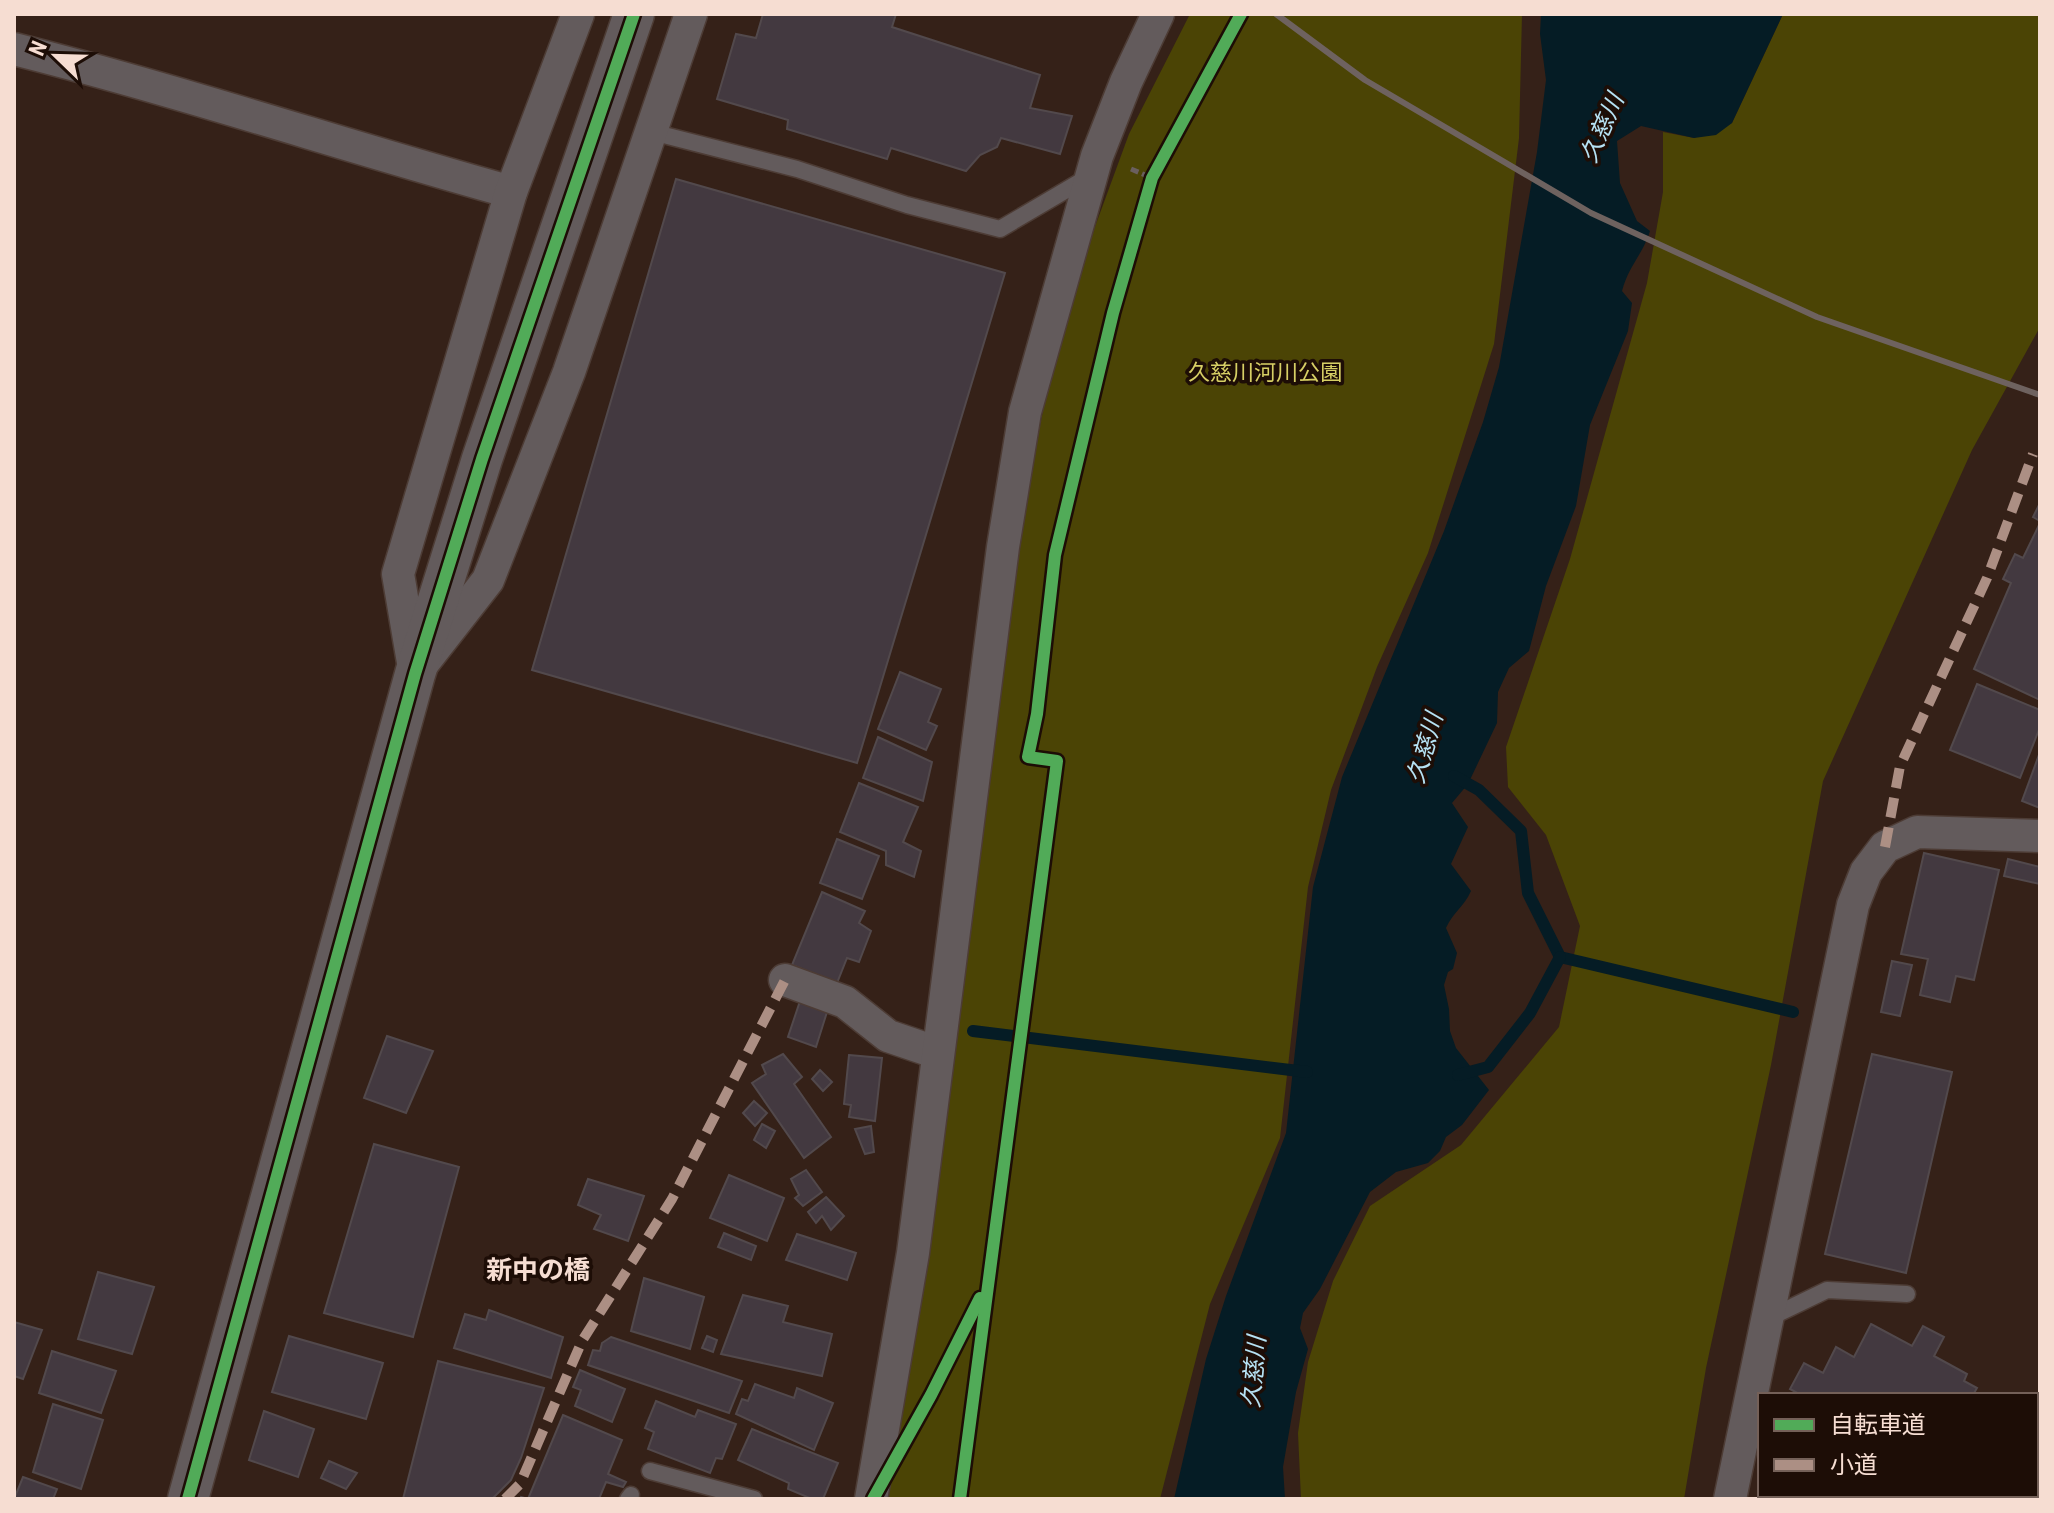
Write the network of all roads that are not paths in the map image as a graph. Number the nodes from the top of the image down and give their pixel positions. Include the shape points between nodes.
1 (578, 14) edge
2 (634, 14) edge
3 (691, 14) edge
4 (1158, 14) edge
5 (14, 49) edge
6 (652, 132) junction
7 (1092, 175) junction
8 (511, 192) junction
9 (415, 674) junction
10 (2040, 836) edge
11 (785, 980) dead end
12 (938, 1053) junction
13 (1907, 1294) dead end
14 (1767, 1319) junction
15 (650, 1471) dead end
16 (188, 1499) edge
17 (754, 1499) edge
18 (871, 1499) edge
19 (1730, 1499) edge

1 - 8 street
2 - 9 street via 482,459
3 - 6 street
4 - 7 street
5 - 8 street
6 - 7 lane via 1000,229
6 - 9 street via 569,372 488,580
7 - 12 street via 1025,412
8 - 9 street via 398,574
9 - 16 street
10 - 14 street via 1917,832 1885,847 1866,872 1853,905
11 - 12 street via 845,1002 888,1036
12 - 18 street via 913,1253
13 - 14 lane via 1827,1290
14 - 19 street
15 - 17 lane

